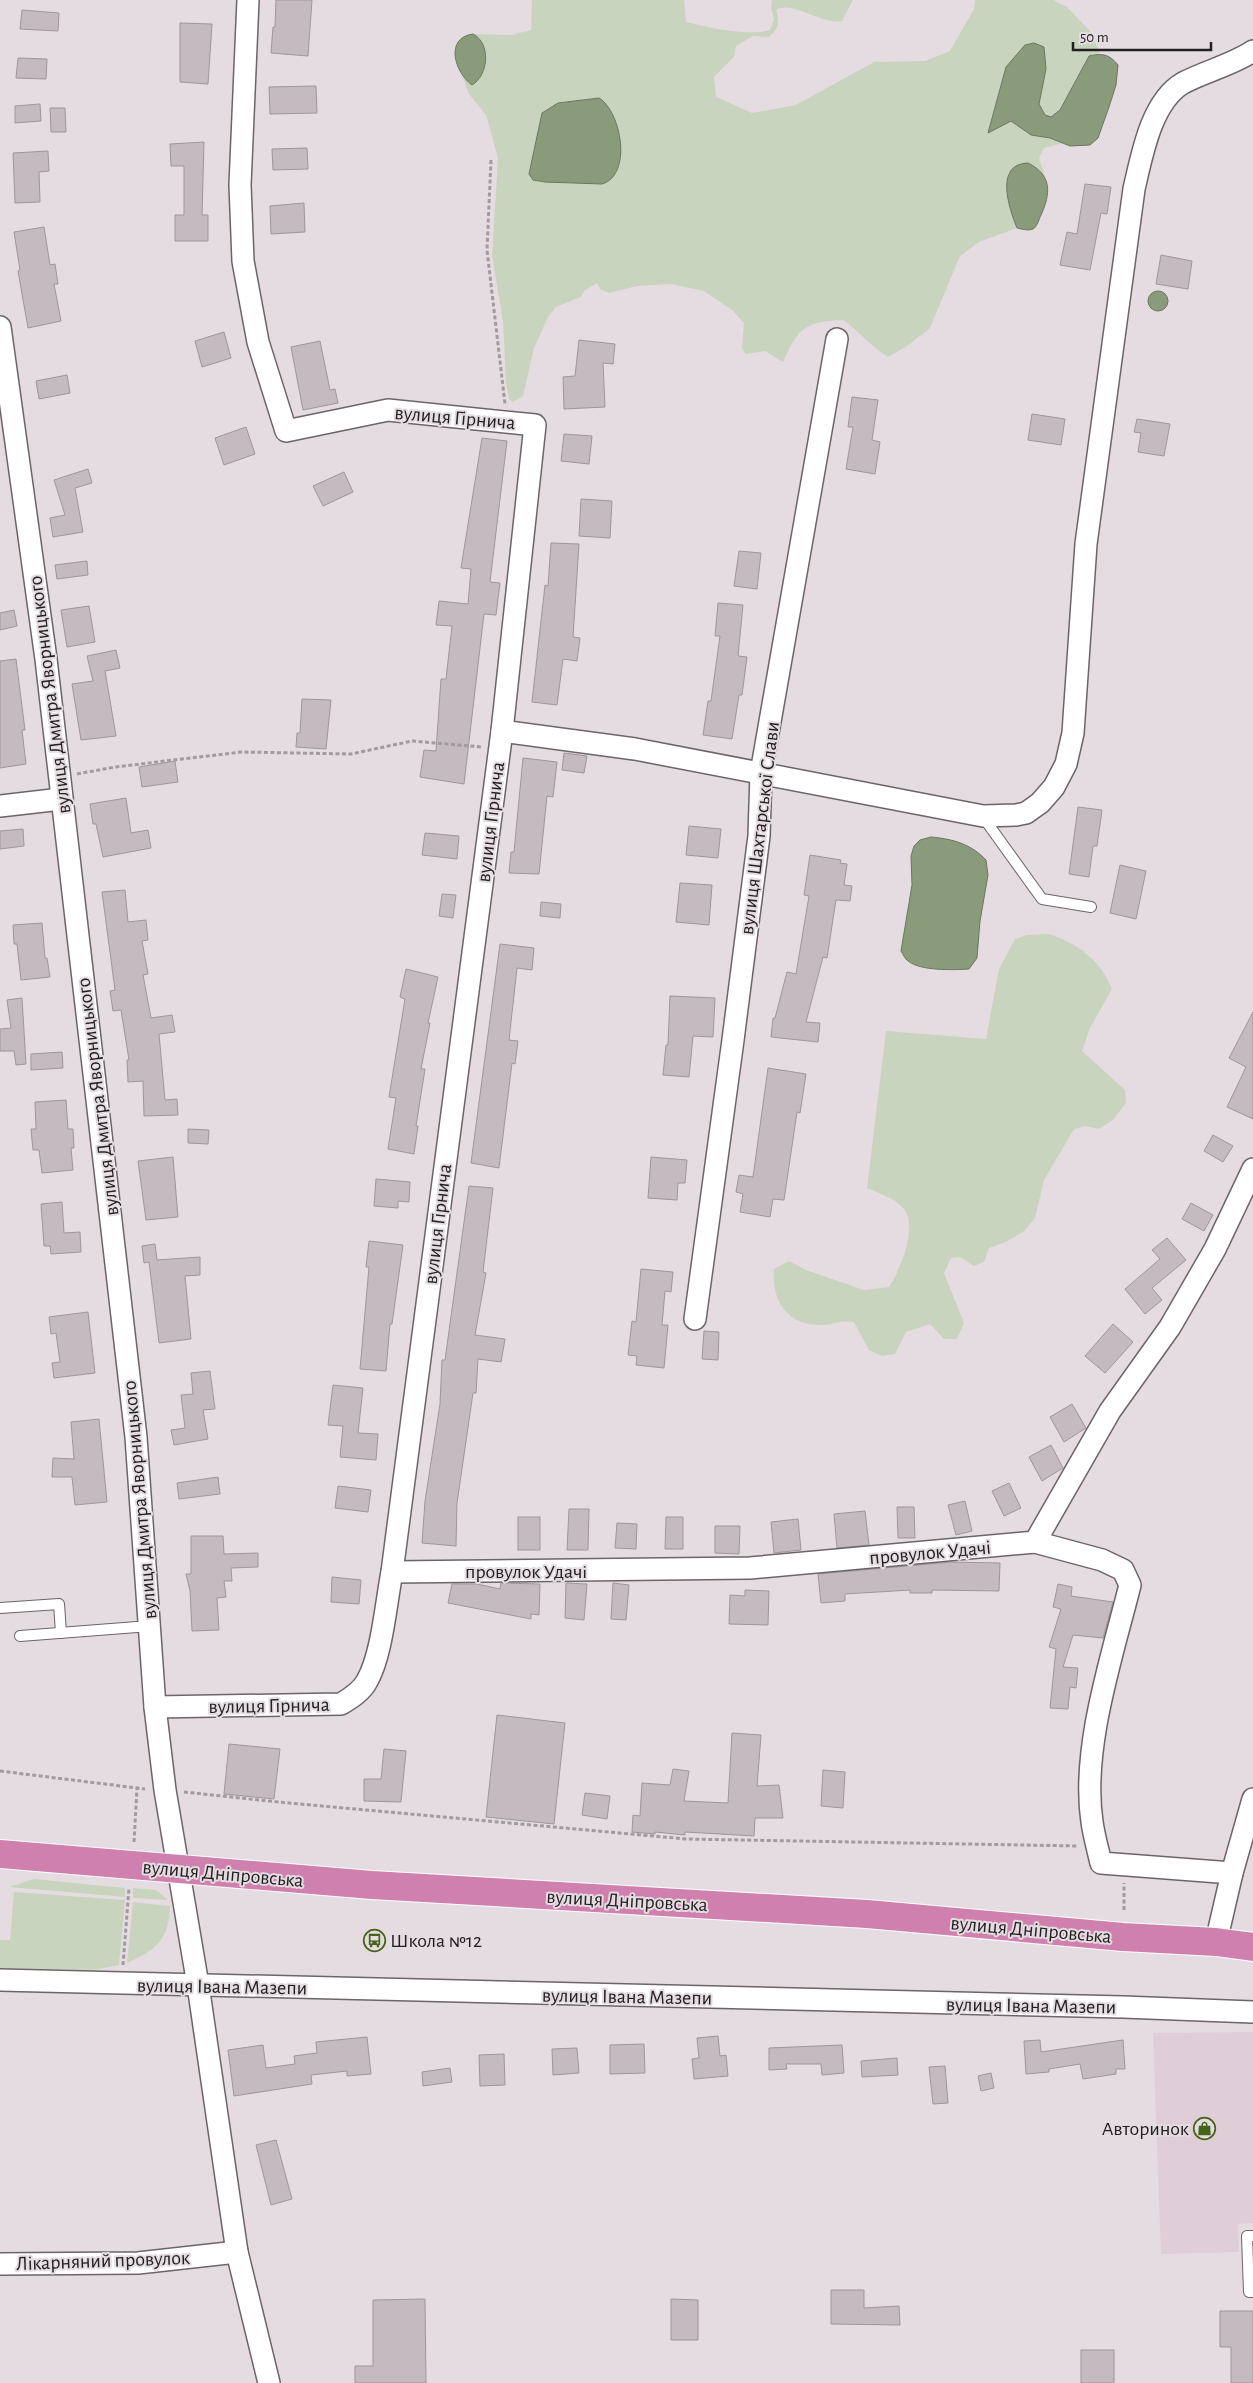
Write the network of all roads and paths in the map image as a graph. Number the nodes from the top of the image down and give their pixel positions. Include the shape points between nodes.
1 (248, 0) edge
2 (1253, 51) edge
3 (490, 160) dead end
4 (0, 327) edge
5 (837, 339) dead end
6 (508, 422) junction
7 (501, 740) junction
8 (761, 773) junction
9 (59, 777) junction
10 (61, 799) junction
11 (0, 806) edge
12 (983, 816) junction
13 (1091, 907) dead end
14 (1253, 1169) edge
15 (694, 1319) dead end
16 (1035, 1542) junction
17 (392, 1572) junction
18 (0, 1608) edge
19 (150, 1626) junction
20 (61, 1633) junction
21 (20, 1636) dead end
22 (155, 1707) junction
23 (0, 1771) edge
24 (137, 1788) junction
25 (165, 1790) junction
26 (1253, 1800) edge
27 (133, 1845) dead end
28 (1098, 1848) junction
29 (0, 1854) edge
30 (178, 1869) junction
31 (1232, 1873) junction
32 (129, 1888) dead end
33 (1216, 1942) junction
34 (1253, 1947) edge
35 (0, 1980) edge
36 (121, 1983) junction
37 (198, 1986) junction
38 (1253, 2012) edge
39 (1253, 2236) edge
40 (237, 2252) junction
41 (0, 2264) edge
42 (1253, 2292) edge
43 (269, 2383) edge

1 - 6 street, вулиця Гірнича via 240,185 243,261 258,342 286,431 388,410
2 - 12 street via 1171,92 1145,143 1134,189 1086,544 1071,741 1066,764 1054,787 1026,813
3 - 6 path via 487,250
4 - 9 street, вулиця Дмитра Яворницького via 46,658
5 - 8 street, вулиця Шахтарської Слави
6 - 7 street, вулиця Гірнича via 535,424
7 - 8 street via 636,750
7 - 9 path via 412,741 351,754 241,752
7 - 17 street, вулиця Гірнича
8 - 12 street
8 - 15 street, вулиця Шахтарської Слави via 759,836
9 - 10 street, вулиця Дмитра Яворницького
10 - 11 street
10 - 19 street, вулиця Дмитра Яворницького via 136,1437
12 - 13 lane via 1042,899
14 - 16 street via 1215,1250 1170,1327 1110,1411
16 - 17 street, провулок Удачі via 750,1568
16 - 28 street via 1102,1560 1123,1570 1130,1585 1096,1726 1091,1780 1092,1822
17 - 22 street, вулиця Гірнича via 375,1664 366,1683 341,1704
18 - 20 lane via 59,1604
19 - 20 lane
19 - 22 street, вулиця Дмитра Яворницького
20 - 21 lane
22 - 25 street, вулиця Дмитра Яворницького
23 - 24 path
24 - 25 path
24 - 27 path
25 - 28 path via 686,1838
25 - 30 street, вулиця Дмитра Яворницького
26 - 31 street
28 - 31 street via 1101,1864
29 - 30 highway, вулиця Дніпровська
30 - 33 highway, вулиця Дніпровська via 372,1885 867,1914
30 - 37 street, вулиця Дмитра Яворницького
31 - 33 street
32 - 36 path
33 - 34 highway, вулиця Дніпровська
35 - 36 street, вулиця Івана Мазепи
36 - 37 street, вулиця Івана Мазепи
37 - 38 street, вулиця Івана Мазепи
37 - 40 street, вулиця Дмитра Яворницького
39 - 42 lane via 1247,2236 1249,2292
40 - 41 street, Лікарняний провулок via 138,2263
40 - 43 street, вулиця Дмитра Яворницького

